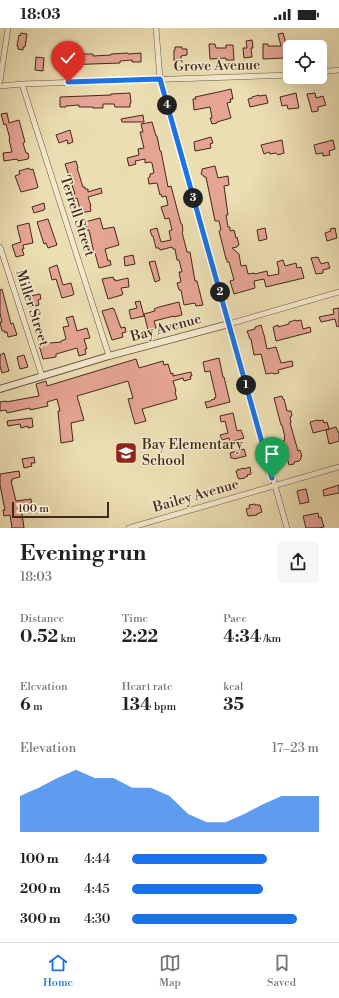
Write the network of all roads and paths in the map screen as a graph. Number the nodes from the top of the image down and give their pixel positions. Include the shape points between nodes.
1 (8, 28) edge
2 (156, 28) edge
3 (339, 70) edge
4 (327, 71) edge
5 (283, 75) edge
6 (160, 79) junction
7 (0, 81) edge
8 (22, 84) junction
9 (0, 86) edge
10 (0, 247) edge
11 (339, 292) edge
12 (229, 324) junction
13 (109, 356) junction
14 (42, 376) junction
15 (0, 389) edge
16 (339, 467) edge
17 (275, 486) junction
18 (129, 528) edge
19 (287, 528) edge

1 - 7 street
2 - 6 street
3 - 4 street
5 - 6 street, Grove Avenue
6 - 8 street, Grove Avenue
6 - 12 street
8 - 9 street, Grove Avenue
8 - 13 street, Terrell Street
10 - 14 street, Miller Street
11 - 12 street, Bay Avenue
12 - 13 street, Bay Avenue
12 - 17 street
13 - 14 street, Bay Avenue
14 - 15 street, Bay Avenue
16 - 17 street, Bailey Avenue
17 - 18 street, Bailey Avenue
17 - 19 street

